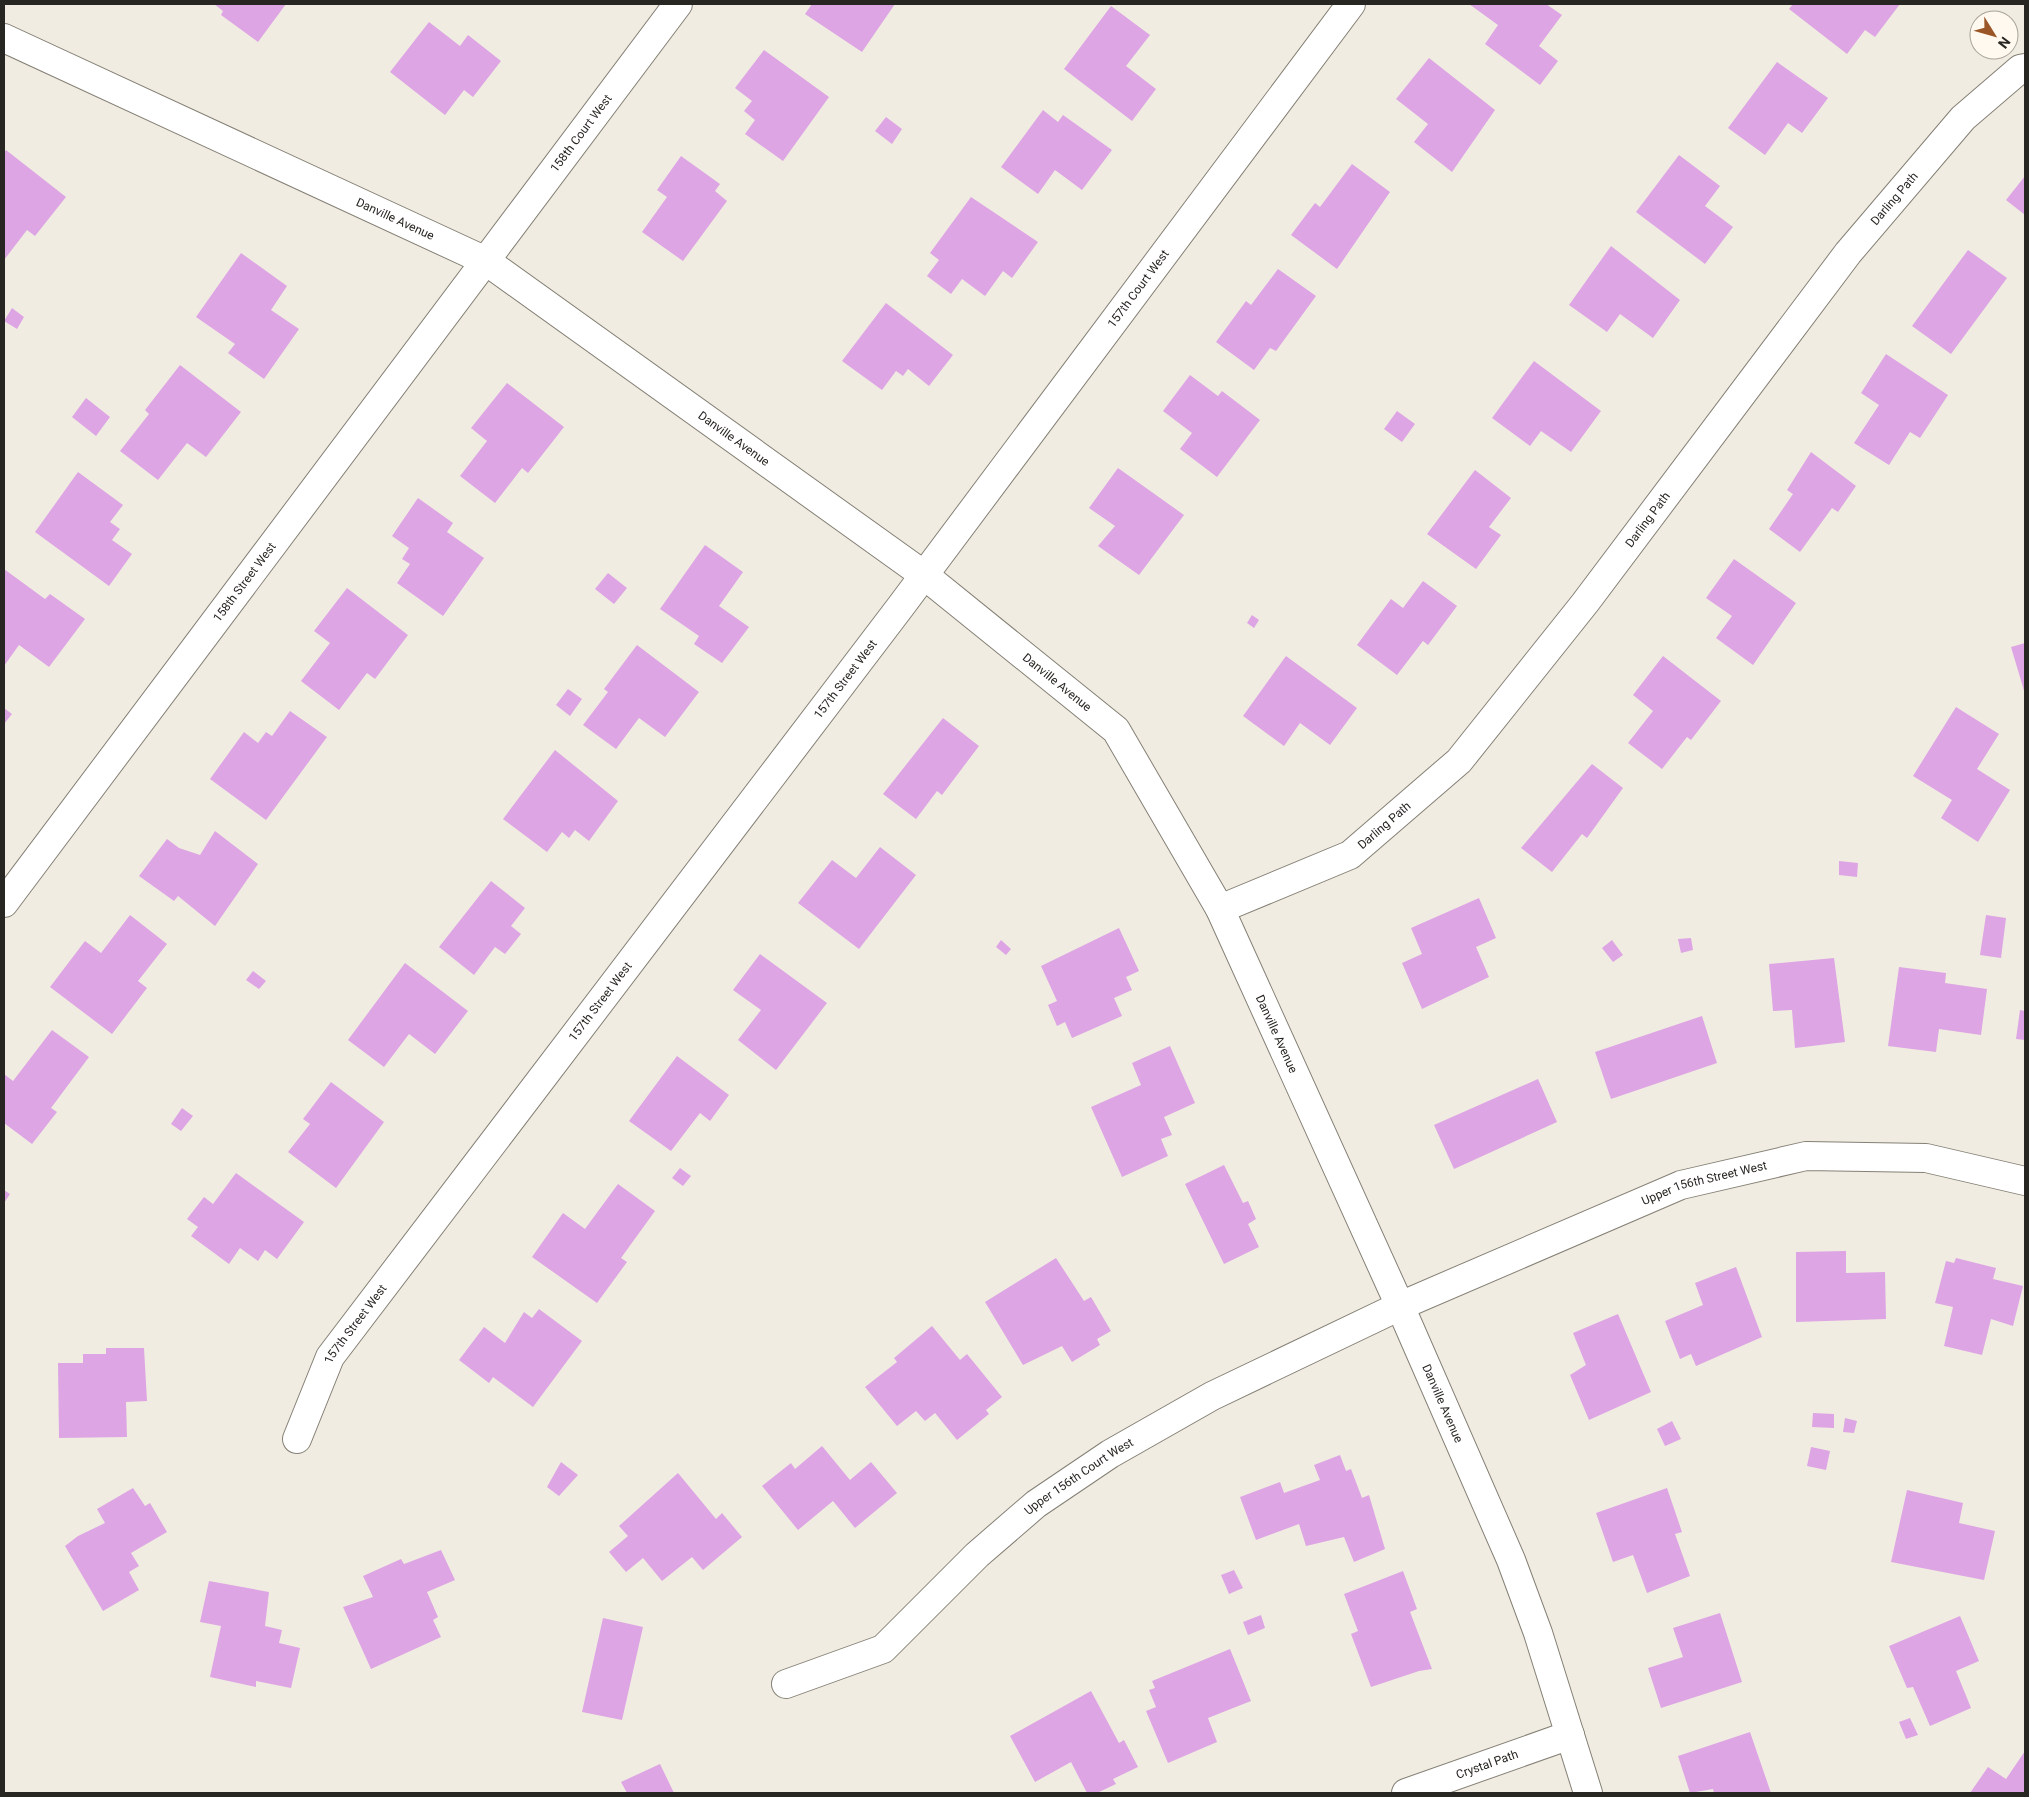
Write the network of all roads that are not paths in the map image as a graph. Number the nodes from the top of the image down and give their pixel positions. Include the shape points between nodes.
1 (678, 4) edge
2 (1351, 4) edge
3 (4, 38) edge
4 (2025, 68) edge
5 (486, 261) junction
6 (924, 575) junction
7 (4, 903) edge
8 (1220, 909) junction
9 (2025, 1181) edge
10 (1400, 1306) junction
11 (297, 1439) dead end
12 (786, 1684) dead end
13 (1570, 1735) junction
14 (1406, 1793) edge
15 (1588, 1793) edge

1 - 5 street, 158th Court West
2 - 6 street, 157th Court West
3 - 5 street, Danville Avenue
4 - 8 street, Darling Path via 1963,118 1848,253 1585,603 1459,762 1350,855
5 - 6 street, Danville Avenue
5 - 7 street, 158th Street West
6 - 8 street, Danville Avenue via 1116,730
6 - 11 street, 157th Street West via 330,1357
8 - 10 street, Danville Avenue
9 - 10 street, Upper 156th Street West via 1926,1158 1806,1156 1681,1185
10 - 12 street, Upper 156th Court West via 1212,1396 1110,1454 1028,1511 977,1556 883,1649
10 - 13 street, Danville Avenue via 1512,1560
13 - 14 street, Crystal Path
13 - 15 street, Danville Avenue

